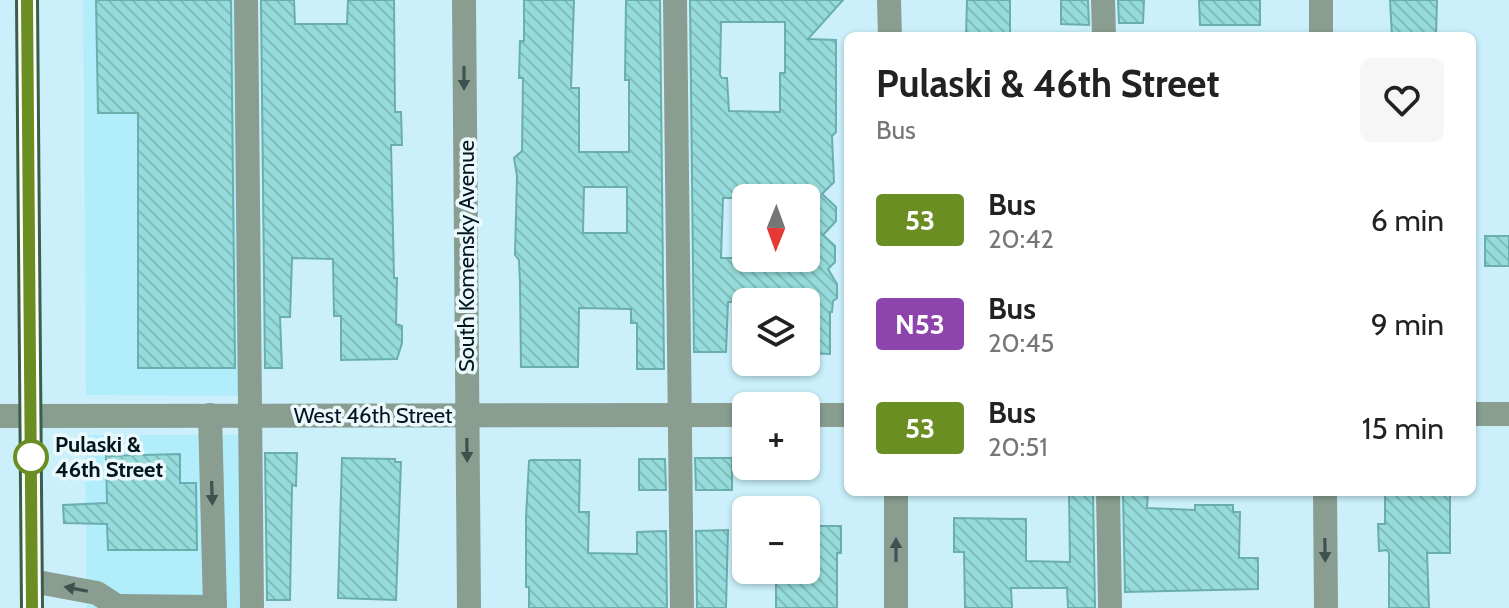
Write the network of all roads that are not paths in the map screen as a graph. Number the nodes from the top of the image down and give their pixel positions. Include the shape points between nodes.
1 (27, 0) edge
2 (246, 0) edge
3 (464, 0) edge
4 (675, 0) edge
5 (889, 0) edge
6 (1103, 0) edge
7 (1321, 0) edge
8 (890, 32) edge
9 (1104, 32) edge
10 (1321, 32) edge
11 (1476, 414) edge
12 (1509, 414) edge
13 (210, 415) junction
14 (250, 415) junction
15 (467, 415) junction
16 (679, 415) junction
17 (732, 415) edge
18 (820, 415) edge
19 (844, 415) edge
20 (0, 416) edge
21 (31, 416) junction
22 (896, 496) edge
23 (1108, 496) edge
24 (1325, 496) edge
25 (32, 581) junction
26 (115, 607) edge
27 (215, 607) edge
28 (32, 608) edge
29 (252, 608) edge
30 (469, 608) edge
31 (682, 608) edge
32 (896, 608) edge
33 (1110, 608) edge
34 (1326, 608) edge

1 - 21 main road
2 - 14 street
3 -> 15 street, South Komensky Avenue
4 - 16 street
5 - 8 street
6 - 9 street
7 - 10 street
11 - 12 street
13 - 14 street, West 46th Street
13 - 21 street, West 46th Street
13 -> 27 street
14 - 15 street, West 46th Street
14 - 29 street
15 - 16 street, West 46th Street
15 -> 30 street, South Komensky Avenue
16 - 17 street, West 46th Street
16 - 31 street
18 - 19 street
20 - 21 street, West 46th Street
21 - 25 main road
32 -> 22 street
23 - 33 street
24 -> 34 street
26 -> 25 street via 97,593
25 - 28 main road
26 - 27 street

